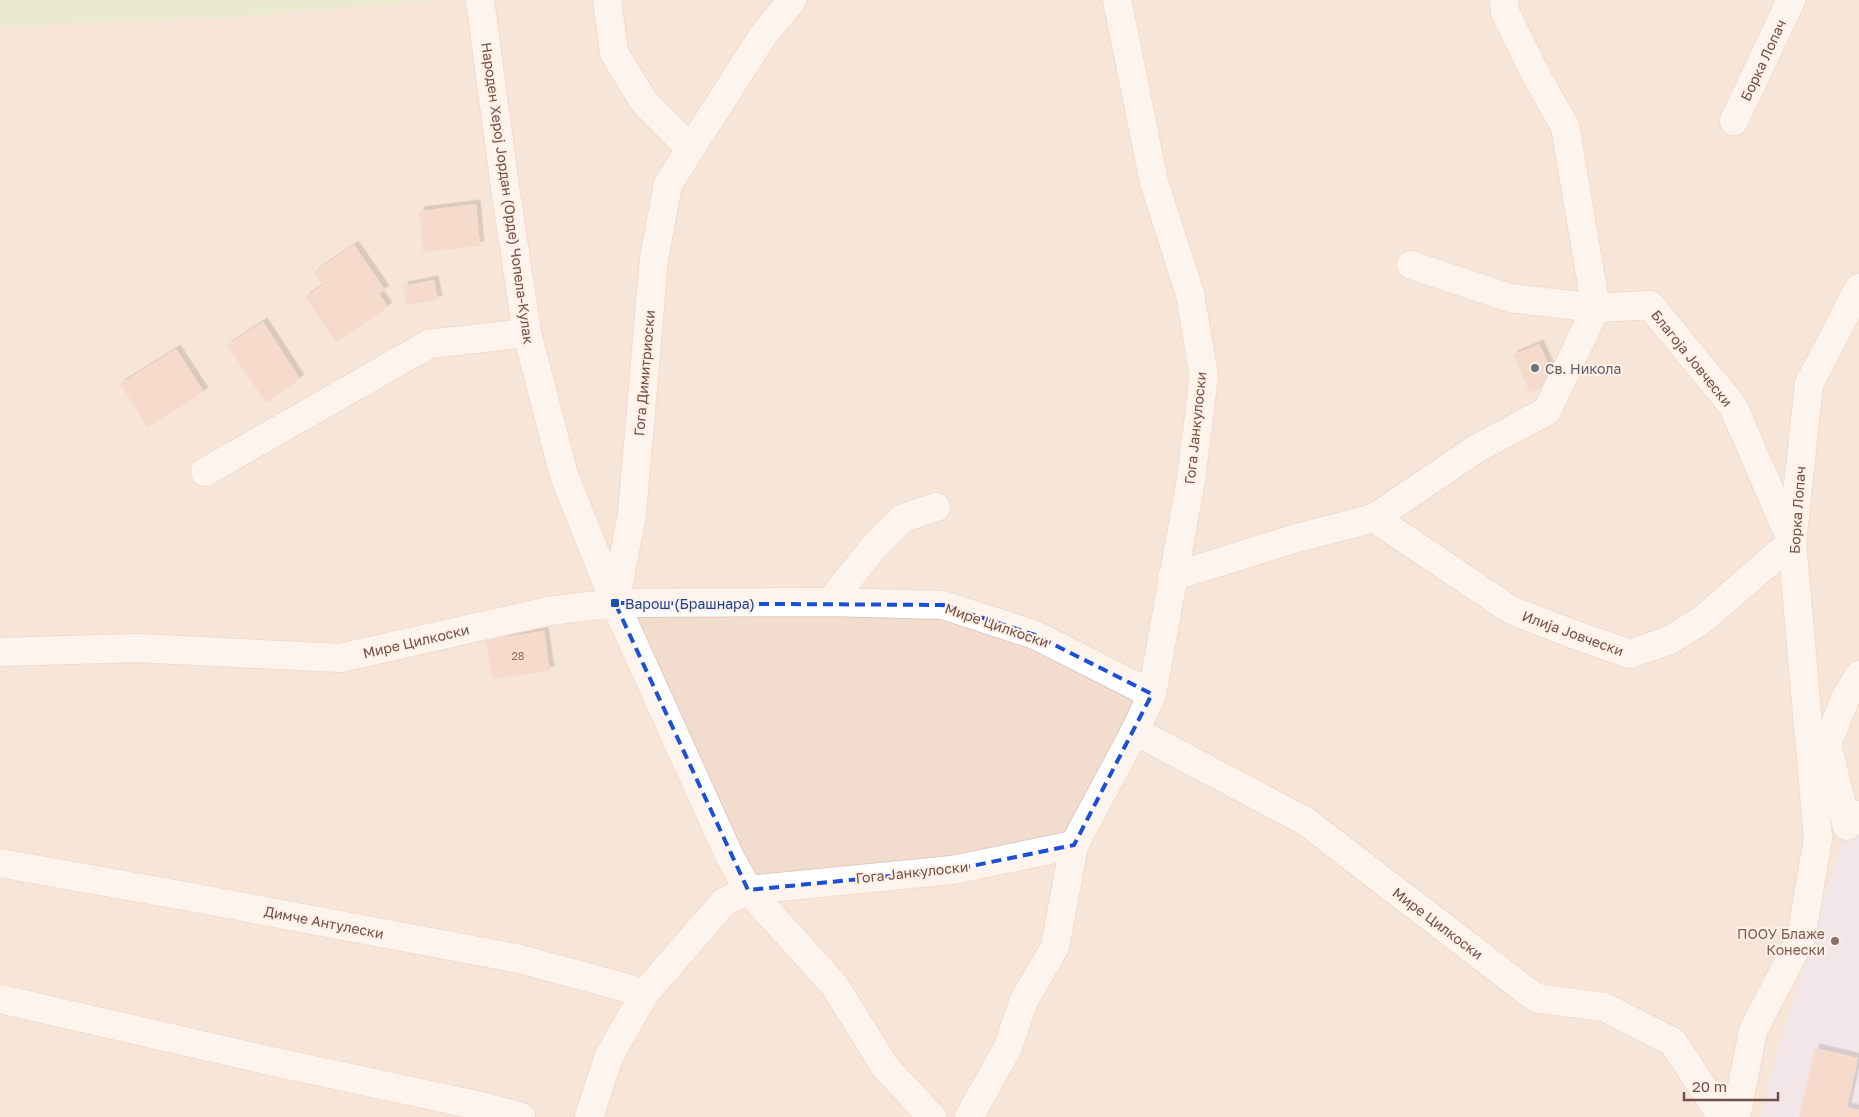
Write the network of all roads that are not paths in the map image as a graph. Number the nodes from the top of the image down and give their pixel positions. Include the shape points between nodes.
1 (480, 0) edge
2 (607, 0) edge
3 (792, 0) edge
4 (1117, 0) edge
5 (1504, 0) edge
6 (1791, 0) edge
7 (1734, 121) dead end
8 (690, 148) junction
9 (1411, 265) dead end
10 (1859, 288) edge
11 (1596, 308) junction
12 (527, 333) junction
13 (205, 472) dead end
14 (936, 507) dead end
15 (1374, 518) junction
16 (1792, 542) junction
17 (1172, 577) junction
18 (830, 602) junction
19 (615, 603) junction
20 (0, 652) edge
21 (1859, 675) edge
22 (1152, 694) junction
23 (1136, 731) junction
24 (1819, 744) junction
25 (1859, 815) edge
26 (1074, 844) junction
27 (0, 863) edge
28 (748, 890) junction
29 (645, 994) junction
30 (0, 999) edge
31 (521, 1117) edge
32 (589, 1117) edge
33 (932, 1117) edge
34 (969, 1117) edge
35 (1722, 1117) edge
36 (1736, 1117) edge

1 - 12 street, Народен Херој Јордан (Орде) Чопела-Кулак
2 - 8 street via 614,52 645,103
3 - 8 street, Гога Димитриоски via 764,34
4 - 17 street, Гога Јанкулоски via 1154,182 1190,294 1204,376 1190,480
5 - 11 street via 1505,12 1565,126
6 - 7 street, Борка Лопач
8 - 19 street, Гога Димитриоски via 668,184 654,259 632,514
9 - 11 street, Благоја Јовчески via 1510,298
10 - 16 street, Борка Лопач via 1809,384
11 - 15 street via 1546,411 1476,449
11 - 16 street, Благоја Јовчески via 1650,306 1733,406
12 - 13 street via 429,344
12 - 19 street, Народен Херој Јордан (Орде) Чопела-Кулак via 564,475
14 - 18 street via 903,518 873,548
15 - 16 street, Илија Јовчески via 1510,610 1630,654 1670,640 1702,620
15 - 17 street
16 - 24 street, Борка Лопач
17 - 22 street, Гога Јанкулоски
18 - 19 street, Мире Цилкоски
18 - 22 street, Мире Цилкоски via 943,605 1035,635
19 - 20 street, Мире Цилкоски via 549,611 340,658 137,648
19 - 28 street, Народен Херој Јордан (Орде) Чопела-Кулак via 729,855
21 - 24 street, Борка Лопач
22 - 23 street, Гога Јанкулоски
23 - 26 street, Гога Јанкулоски
23 - 35 street, Мире Цилкоски via 1305,821 1536,998 1604,1006 1673,1042
24 - 25 street, Борка Лопач via 1847,826
24 - 36 street, Борка Лопач via 1818,838 1801,938 1754,1031
26 - 28 street, Гога Јанкулоски via 952,870
26 - 34 street, Гога Јанкулоски via 1055,947 1024,1000 1008,1047
27 - 29 street, Димче Антулески via 520,959
28 - 29 street via 724,902
28 - 33 street, Народен Херој Јордан (Орде) Чопела-Кулак via 835,986 885,1067
29 - 32 street via 609,1056
30 - 31 street

